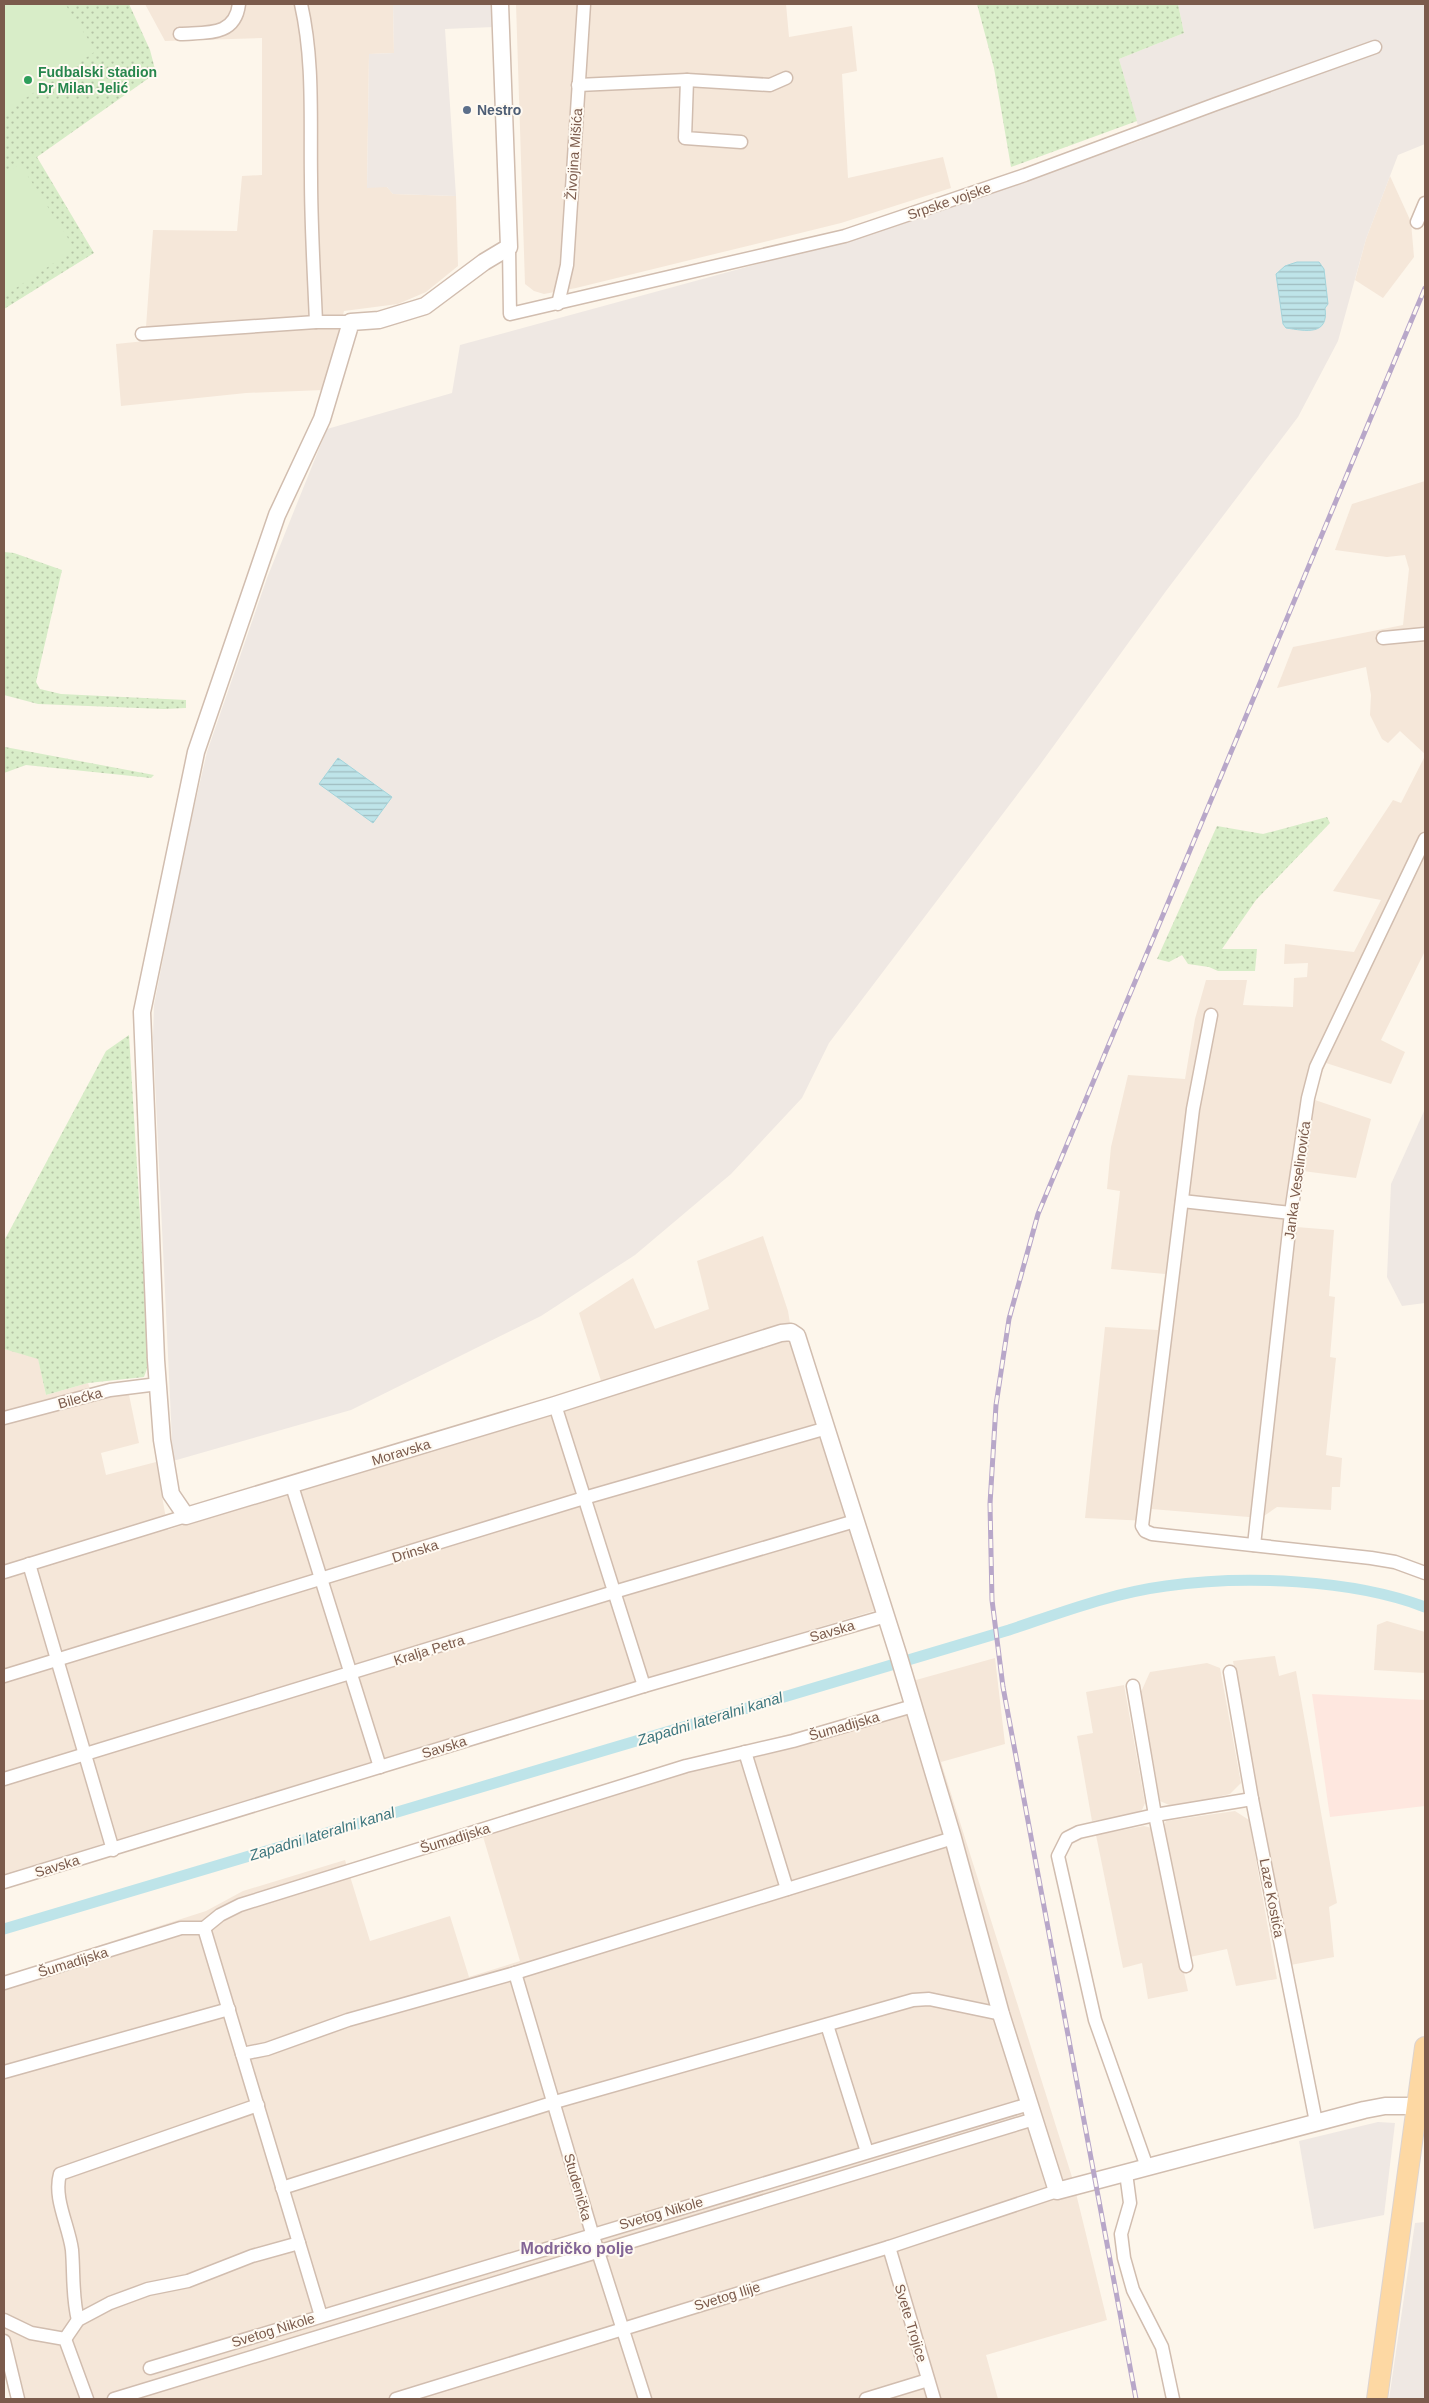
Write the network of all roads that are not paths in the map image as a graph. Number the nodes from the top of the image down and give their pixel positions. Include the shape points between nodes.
1 (239, 4) edge
2 (301, 4) edge
3 (500, 4) edge
4 (584, 4) edge
5 (180, 34) dead end
6 (1375, 47) dead end
7 (786, 78) dead end
8 (687, 80) junction
9 (578, 85) junction
10 (742, 142) dead end
11 (1425, 203) edge
12 (1417, 222) dead end
13 (509, 247) junction
14 (558, 304) junction
15 (316, 322) junction
16 (351, 322) junction
17 (142, 334) dead end
18 (1425, 634) edge
19 (1383, 638) dead end
20 (1425, 839) edge
21 (1211, 1015) dead end
22 (1182, 1201) junction
23 (1292, 1213) junction
24 (158, 1384) junction
25 (554, 1405) junction
26 (4, 1418) edge
27 (827, 1428) junction
28 (292, 1486) junction
29 (584, 1498) junction
30 (186, 1516) junction
31 (855, 1521) junction
32 (1254, 1545) junction
33 (29, 1564) junction
34 (4, 1572) edge
35 (1425, 1572) edge
36 (322, 1580) junction
37 (614, 1592) junction
38 (886, 1616) junction
39 (57, 1660) junction
40 (1230, 1672) dead end
41 (351, 1674) junction
42 (4, 1676) edge
43 (644, 1686) junction
44 (1133, 1686) dead end
45 (913, 1706) junction
46 (745, 1752) junction
47 (85, 1755) junction
48 (380, 1767) junction
49 (4, 1779) edge
50 (1252, 1799) junction
51 (1155, 1815) junction
52 (953, 1838) junction
53 (113, 1850) junction
54 (4, 1882) edge
55 (787, 1889) junction
56 (204, 1928) junction
57 (1186, 1966) dead end
58 (515, 1973) junction
59 (4, 1983) edge
60 (229, 2008) junction
61 (1001, 2014) junction
62 (826, 2025) junction
63 (1425, 2047) edge
64 (242, 2054) junction
65 (4, 2072) edge
66 (555, 2102) junction
67 (258, 2105) junction
68 (1416, 2106) junction
69 (1031, 2112) junction
70 (1316, 2122) junction
71 (867, 2152) junction
72 (1147, 2167) junction
73 (1126, 2173) junction
74 (282, 2188) junction
75 (1057, 2191) junction
76 (592, 2233) junction
77 (299, 2243) junction
78 (888, 2247) junction
79 (598, 2252) junction
80 (321, 2316) junction
81 (4, 2320) edge
82 (78, 2320) junction
83 (622, 2330) junction
84 (64, 2339) junction
85 (4, 2341) edge
86 (150, 2368) dead end
87 (928, 2380) junction
88 (18, 2399) edge
89 (87, 2399) edge
90 (114, 2399) edge
91 (396, 2399) edge
92 (645, 2399) edge
93 (866, 2399) edge
94 (934, 2399) edge
95 (1173, 2399) edge
96 (1377, 2399) edge

1 - 5 street via 237,15 229,27 214,32
2 - 15 street via 310,66
3 - 13 street
4 - 9 street, Živojina Mišića
6 - 14 street, Srpske vojske via 1025,175 845,236
7 - 8 street via 770,85
8 - 9 street
8 - 10 street via 685,138
9 - 14 street, Živojina Mišića via 567,265
11 - 12 street
13 - 14 street, Srpske vojske via 510,314
13 - 16 street via 425,306 379,320
15 - 16 street
15 - 17 street
16 - 24 street via 322,418 277,515 196,752 142,1012
18 - 19 street
20 - 23 street, Janka Veselinovića via 1316,1067 1308,1098
21 - 22 street via 1193,1109
22 - 23 street
22 - 32 street via 1142,1526 1152,1534
23 - 32 street, Janka Veselinovića
24 - 26 street, Bilećka via 110,1390
24 - 30 street via 167,1482 176,1504
25 - 27 street, Moravska via 792,1332
25 - 28 street, Moravska
25 - 29 street
27 - 29 street, Drinska
27 - 31 street
28 - 30 street, Moravska
28 - 36 street
29 - 36 street, Drinska
29 - 37 street
30 - 33 street, Moravska
31 - 37 street, Kralja Petra
31 - 38 street
32 - 35 street via 1371,1558
33 - 34 street, Moravska
33 - 39 street
36 - 39 street, Drinska
36 - 41 street
37 - 41 street, Kralja Petra
37 - 43 street
38 - 43 street, Savska
38 - 45 street
39 - 42 street, Drinska
39 - 47 street
40 - 50 street, Laze Kostića
41 - 47 street, Kralja Petra
41 - 48 street
43 - 48 street, Savska
44 - 51 street
45 - 46 street, Šumadijska
45 - 52 street
46 - 55 street
46 - 56 street, Šumadijska via 686,1766 240,1905
47 - 49 street, Kralja Petra
47 - 53 street
48 - 53 street, Savska
50 - 51 street
50 - 70 street, Laze Kostića
51 - 57 street
51 - 72 street via 1079,1832 1067,1838 1058,1856 1095,2020
52 - 55 street
52 - 61 street
53 - 54 street, Savska
55 - 58 street
56 - 59 street, Šumadijska via 182,1928
56 - 60 street
58 - 64 street
58 - 66 street, Studenička
60 - 64 street
60 - 65 street
61 - 62 street via 929,1999 913,2000
61 - 69 street
62 - 66 street
62 - 71 street
63 - 68 main road
64 - 67 street
66 - 74 street
66 - 76 street, Studenička
67 - 74 street
67 - 82 street via 60,2174 59,2193 72,2249
68 - 70 street via 1385,2106
68 - 96 main road
69 - 71 street, Svetog Nikole
69 - 75 street
69 - 79 street
70 - 72 street
71 - 76 street, Svetog Nikole
72 - 73 street
73 - 75 street
73 - 95 street via 1130,2203 1121,2234 1124,2258 1133,2290 1162,2348
74 - 77 street
75 - 78 street, Svetog Ilije
76 - 79 street, Studenička
76 - 80 street, Svetog Nikole
77 - 80 street
77 - 82 street via 252,2256 188,2281 148,2289
78 - 83 street, Svetog Ilije
78 - 87 street, Svete Trojice
79 - 83 street, Studenička
79 - 90 street
80 - 86 street, Svetog Nikole
81 - 84 street via 31,2333
82 - 84 street
83 - 91 street, Svetog Ilije
83 - 92 street, Studenička
84 - 89 street
85 - 88 street
87 - 93 street
87 - 94 street, Svete Trojice

